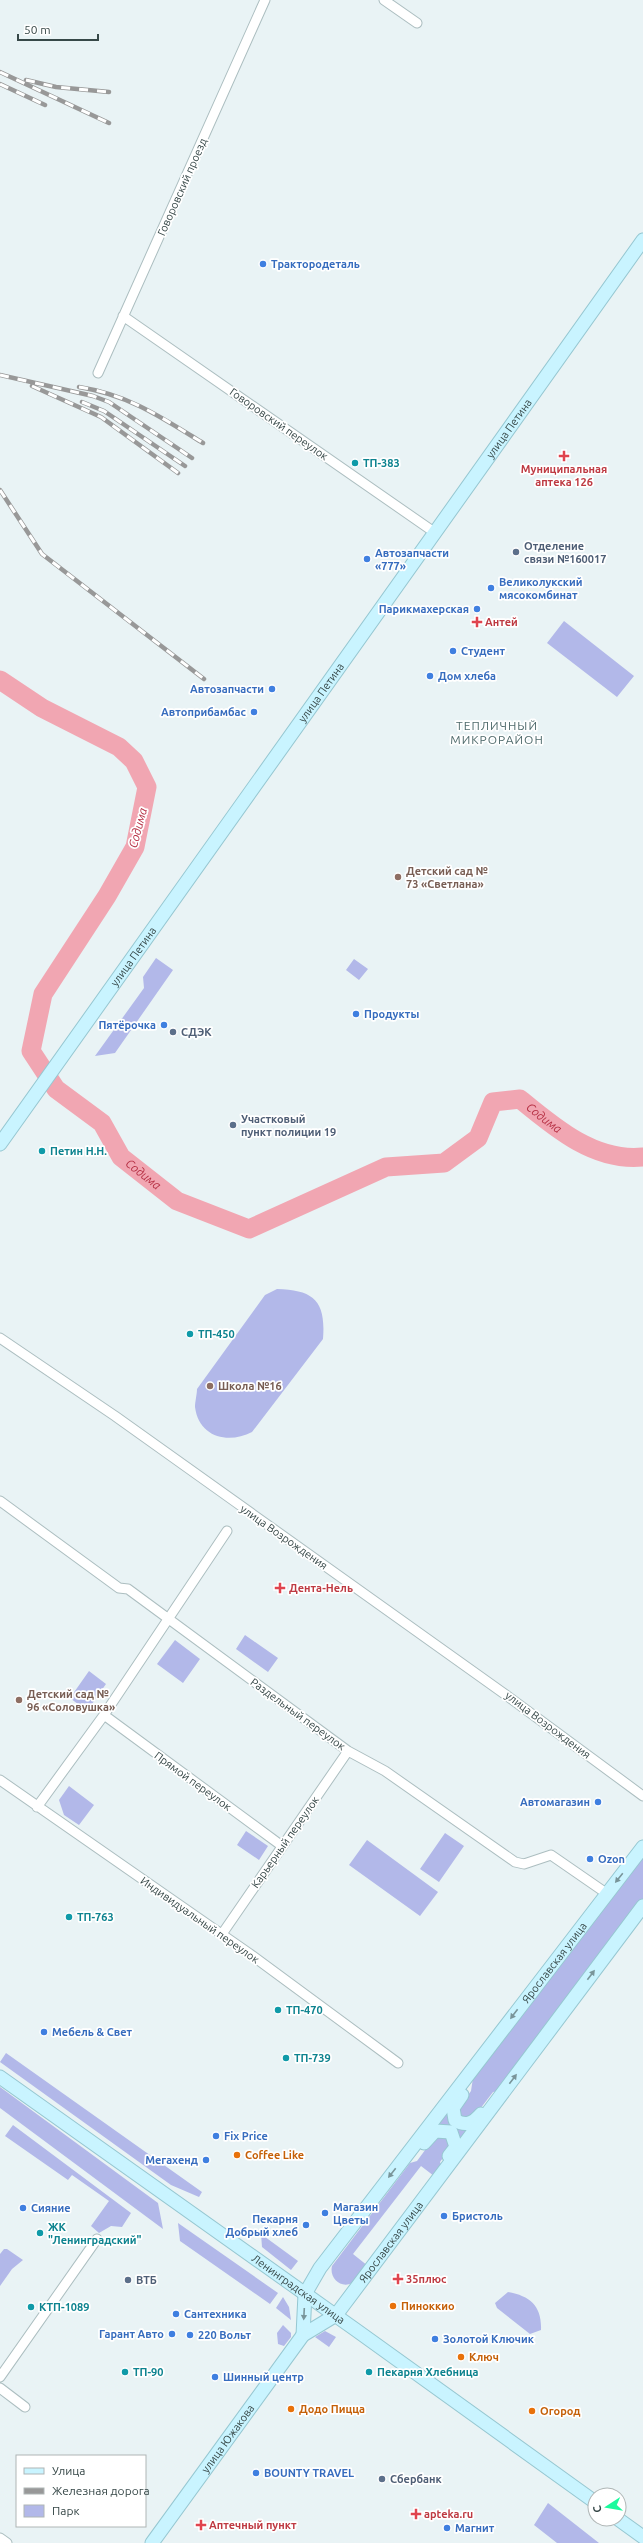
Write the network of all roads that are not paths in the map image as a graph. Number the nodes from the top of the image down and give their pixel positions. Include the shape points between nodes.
1 (265, 0) edge
2 (384, 0) edge
3 (417, 23) dead end
4 (643, 240) edge
5 (123, 316) junction
6 (98, 373) dead end
7 (434, 532) junction
8 (0, 1144) edge
9 (0, 1338) edge
10 (0, 1501) edge
11 (227, 1530) dead end
12 (169, 1619) junction
13 (104, 1715) junction
14 (348, 1751) junction
15 (0, 1780) edge
16 (643, 1796) edge
17 (37, 1807) junction
18 (282, 1846) junction
19 (643, 1847) edge
20 (606, 1893) junction
21 (643, 1906) edge
22 (222, 1934) junction
23 (398, 2063) dead end
24 (0, 2077) edge
25 (465, 2078) junction
26 (500, 2097) junction
27 (408, 2153) junction
28 (447, 2169) junction
29 (97, 2239) dead end
30 (305, 2294) junction
31 (336, 2315) junction
32 (303, 2334) junction
33 (0, 2377) edge
34 (0, 2388) edge
35 (25, 2407) dead end
36 (587, 2496) edge
37 (627, 2525) edge
38 (643, 2537) edge
39 (0, 2538) edge
40 (7, 2543) edge
41 (152, 2543) edge

1 - 5 street, Говоровский проезд
2 - 3 street
4 - 7 street, улица Петина
5 - 6 street, Говоровский проезд
5 - 7 street, Говоровский переулок
7 - 8 street, улица Петина
9 - 16 street, улица Возрождения via 115,1416 494,1686
10 - 12 street, Раздельный переулок via 119,1588 128,1589
11 - 12 street via 171,1612
12 - 13 street
12 - 14 street, Раздельный переулок
13 - 17 street
13 - 18 street, Прямой переулок
14 - 18 street, Карьерный переулок
14 - 20 street, Раздельный переулок via 386,1771 515,1862 524,1864 551,1855
15 - 17 street, Индивидуальный переулок
17 - 22 street, Индивидуальный переулок
18 - 22 street, Карьерный переулок
19 -> 20 street, Ярославская улица
20 -> 25 street, Ярославская улица
26 -> 21 street, Ярославская улица
22 - 23 street, Индивидуальный переулок
24 - 30 street, Ленинградская улица
25 - 26 street, Ярославская улица via 467,2088 453,2108 452,2115 460,2123 472,2123 494,2097
25 - 27 street, Ярославская улица
26 - 28 street, Ярославская улица
27 - 28 street, Ярославская улица via 416,2154 435,2131 447,2130 454,2137 456,2147 445,2162
27 -> 30 street, Ярославская улица via 320,2268
28 - 31 street, Ярославская улица
29 - 33 street
30 - 31 street, Ленинградская улица
30 -> 32 street
31 - 32 street, улица Южакова
31 - 36 street, Ленинградская улица
32 - 41 street, улица Южакова
34 - 35 street
37 - 38 street
39 - 40 street

